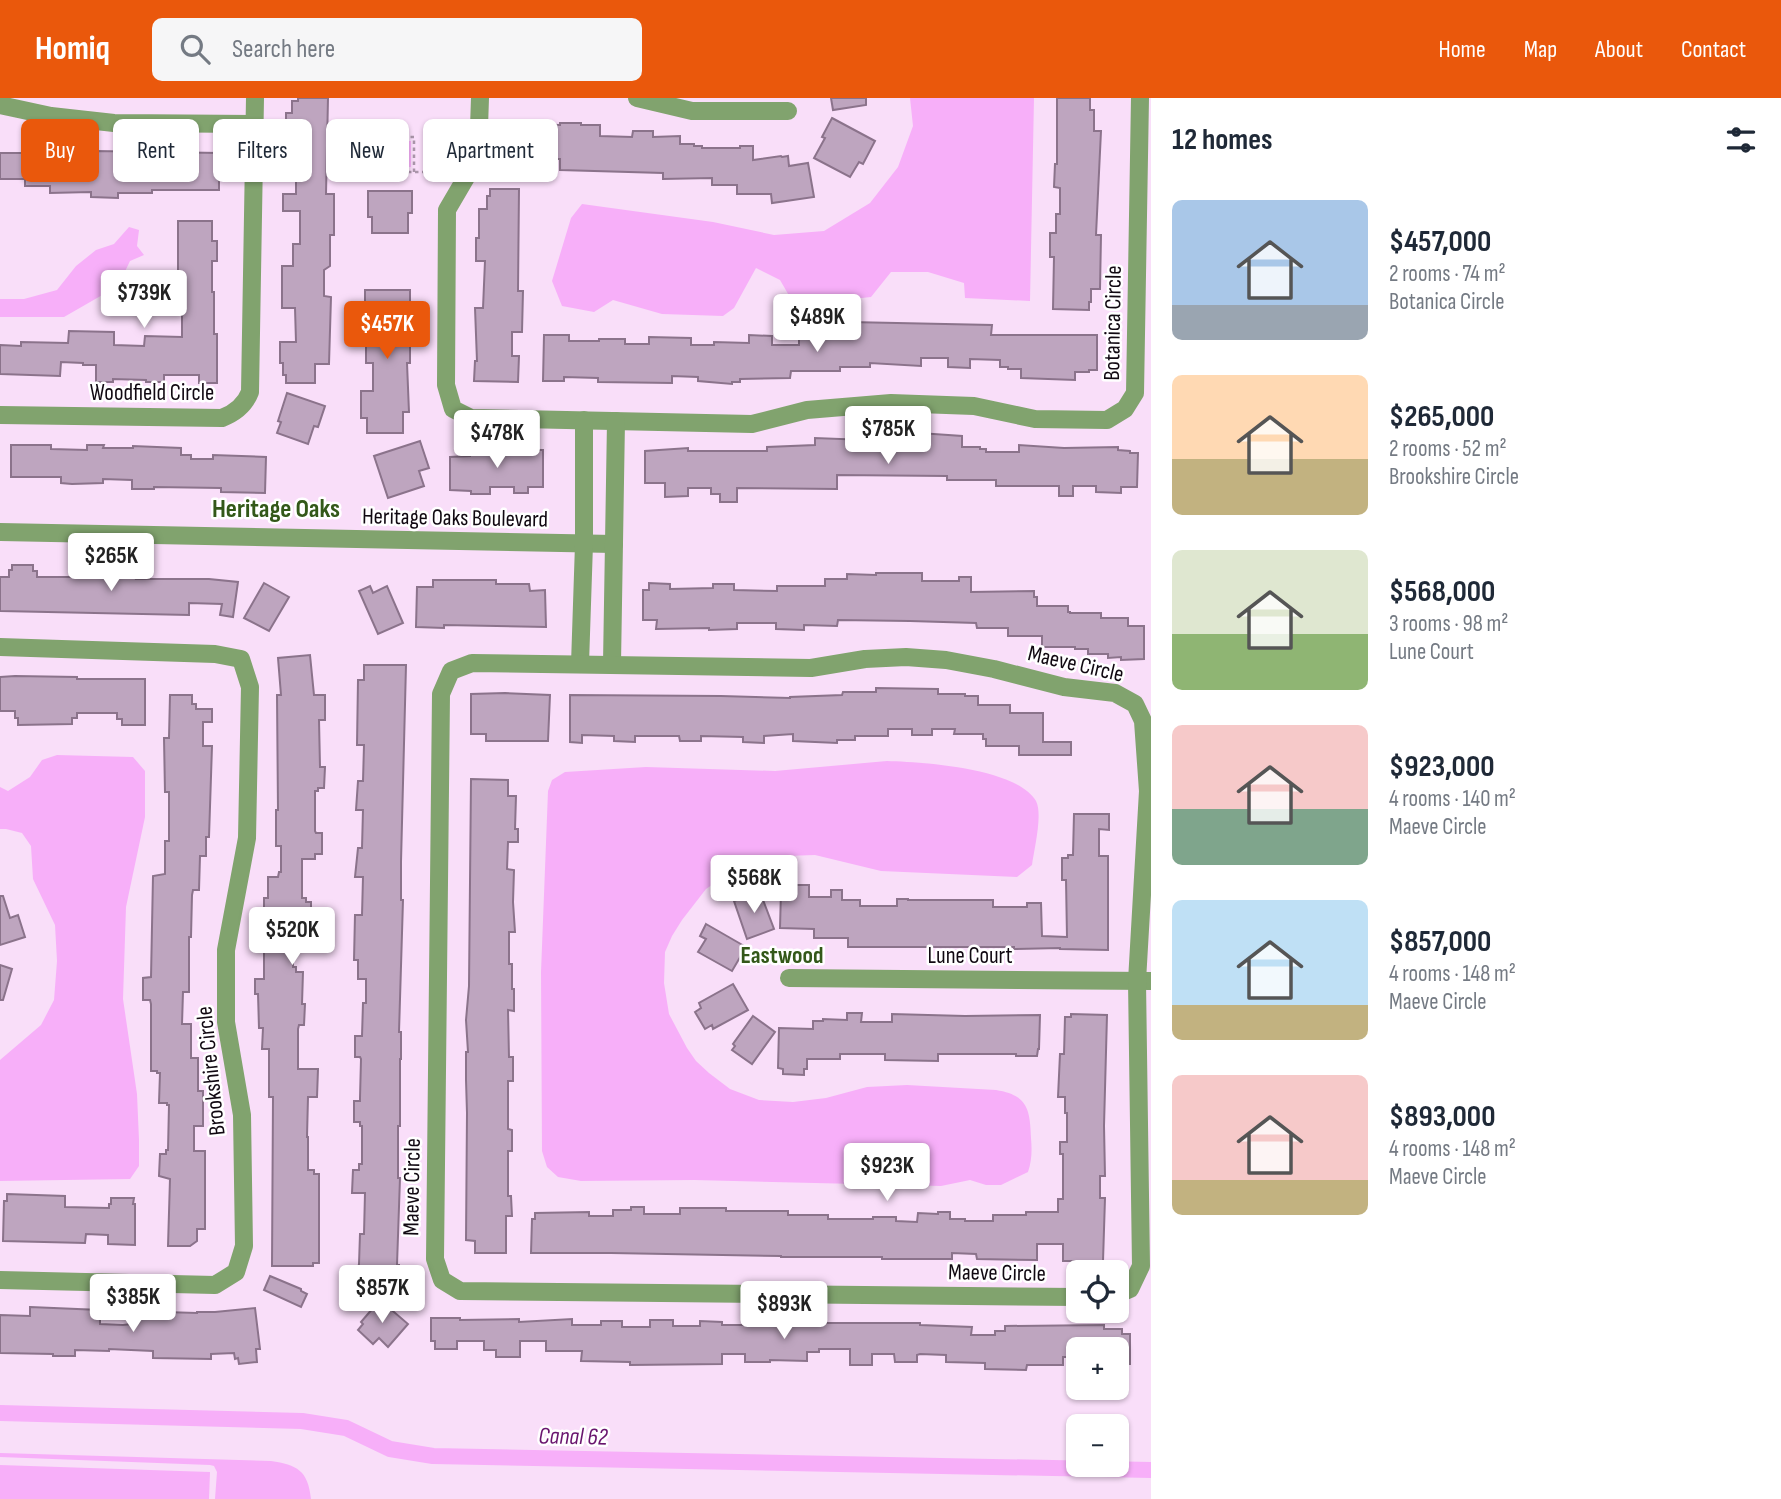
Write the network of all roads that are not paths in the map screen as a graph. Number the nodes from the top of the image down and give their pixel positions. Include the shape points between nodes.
1 (255, 98) edge
2 (480, 98) edge
3 (637, 98) edge
4 (1140, 98) edge
5 (0, 105) edge
6 (788, 111) dead end
7 (255, 119) edge
8 (213, 124) edge
9 (254, 182) edge
10 (0, 415) edge
11 (584, 420) junction
12 (616, 421) junction
13 (584, 479) junction
14 (615, 480) junction
15 (0, 532) edge
16 (584, 544) junction
17 (614, 544) junction
18 (582, 598) junction
19 (613, 599) junction
20 (0, 647) edge
21 (580, 664) junction
22 (612, 664) junction
23 (789, 978) dead end
24 (1144, 981) edge
25 (0, 1280) edge
26 (1129, 1289) edge
27 (1066, 1297) edge

1 - 7 street, Woodfield Circle
2 - 11 street, Botanica Circle via 478,158 447,210 446,385 453,409 471,418
3 - 6 street via 692,111
4 - 12 street, Botanica Circle via 1135,393 1125,409 1107,420 1035,419 974,406 891,403 807,410 752,424
5 - 8 street via 114,123
9 - 10 street, Woodfield Circle via 250,392 244,404 222,418
11 - 12 street, Botanica Circle
11 - 13 street
12 - 14 street
13 - 14 street
13 - 16 street
14 - 17 street
15 - 16 street, Heritage Oaks Boulevard
16 - 17 street, Heritage Oaks Boulevard
16 - 18 street
17 - 19 street
18 - 19 street
18 - 21 street
19 - 22 street
20 - 25 street, Brookshire Circle via 215,654 241,659 250,687 247,838 226,950 226,1022 242,1115 244,1246 236,1272 215,1285
21 - 22 street, Maeve Circle
21 - 27 street, Maeve Circle via 472,663 452,671 441,694 435,1259 442,1280 460,1292
22 - 24 street, Maeve Circle via 811,668 865,659 946,660 1063,687 1115,693 1135,704 1143,721 1148,791
23 - 24 street, Lune Court
24 - 26 street, Maeve Circle via 1141,1266

